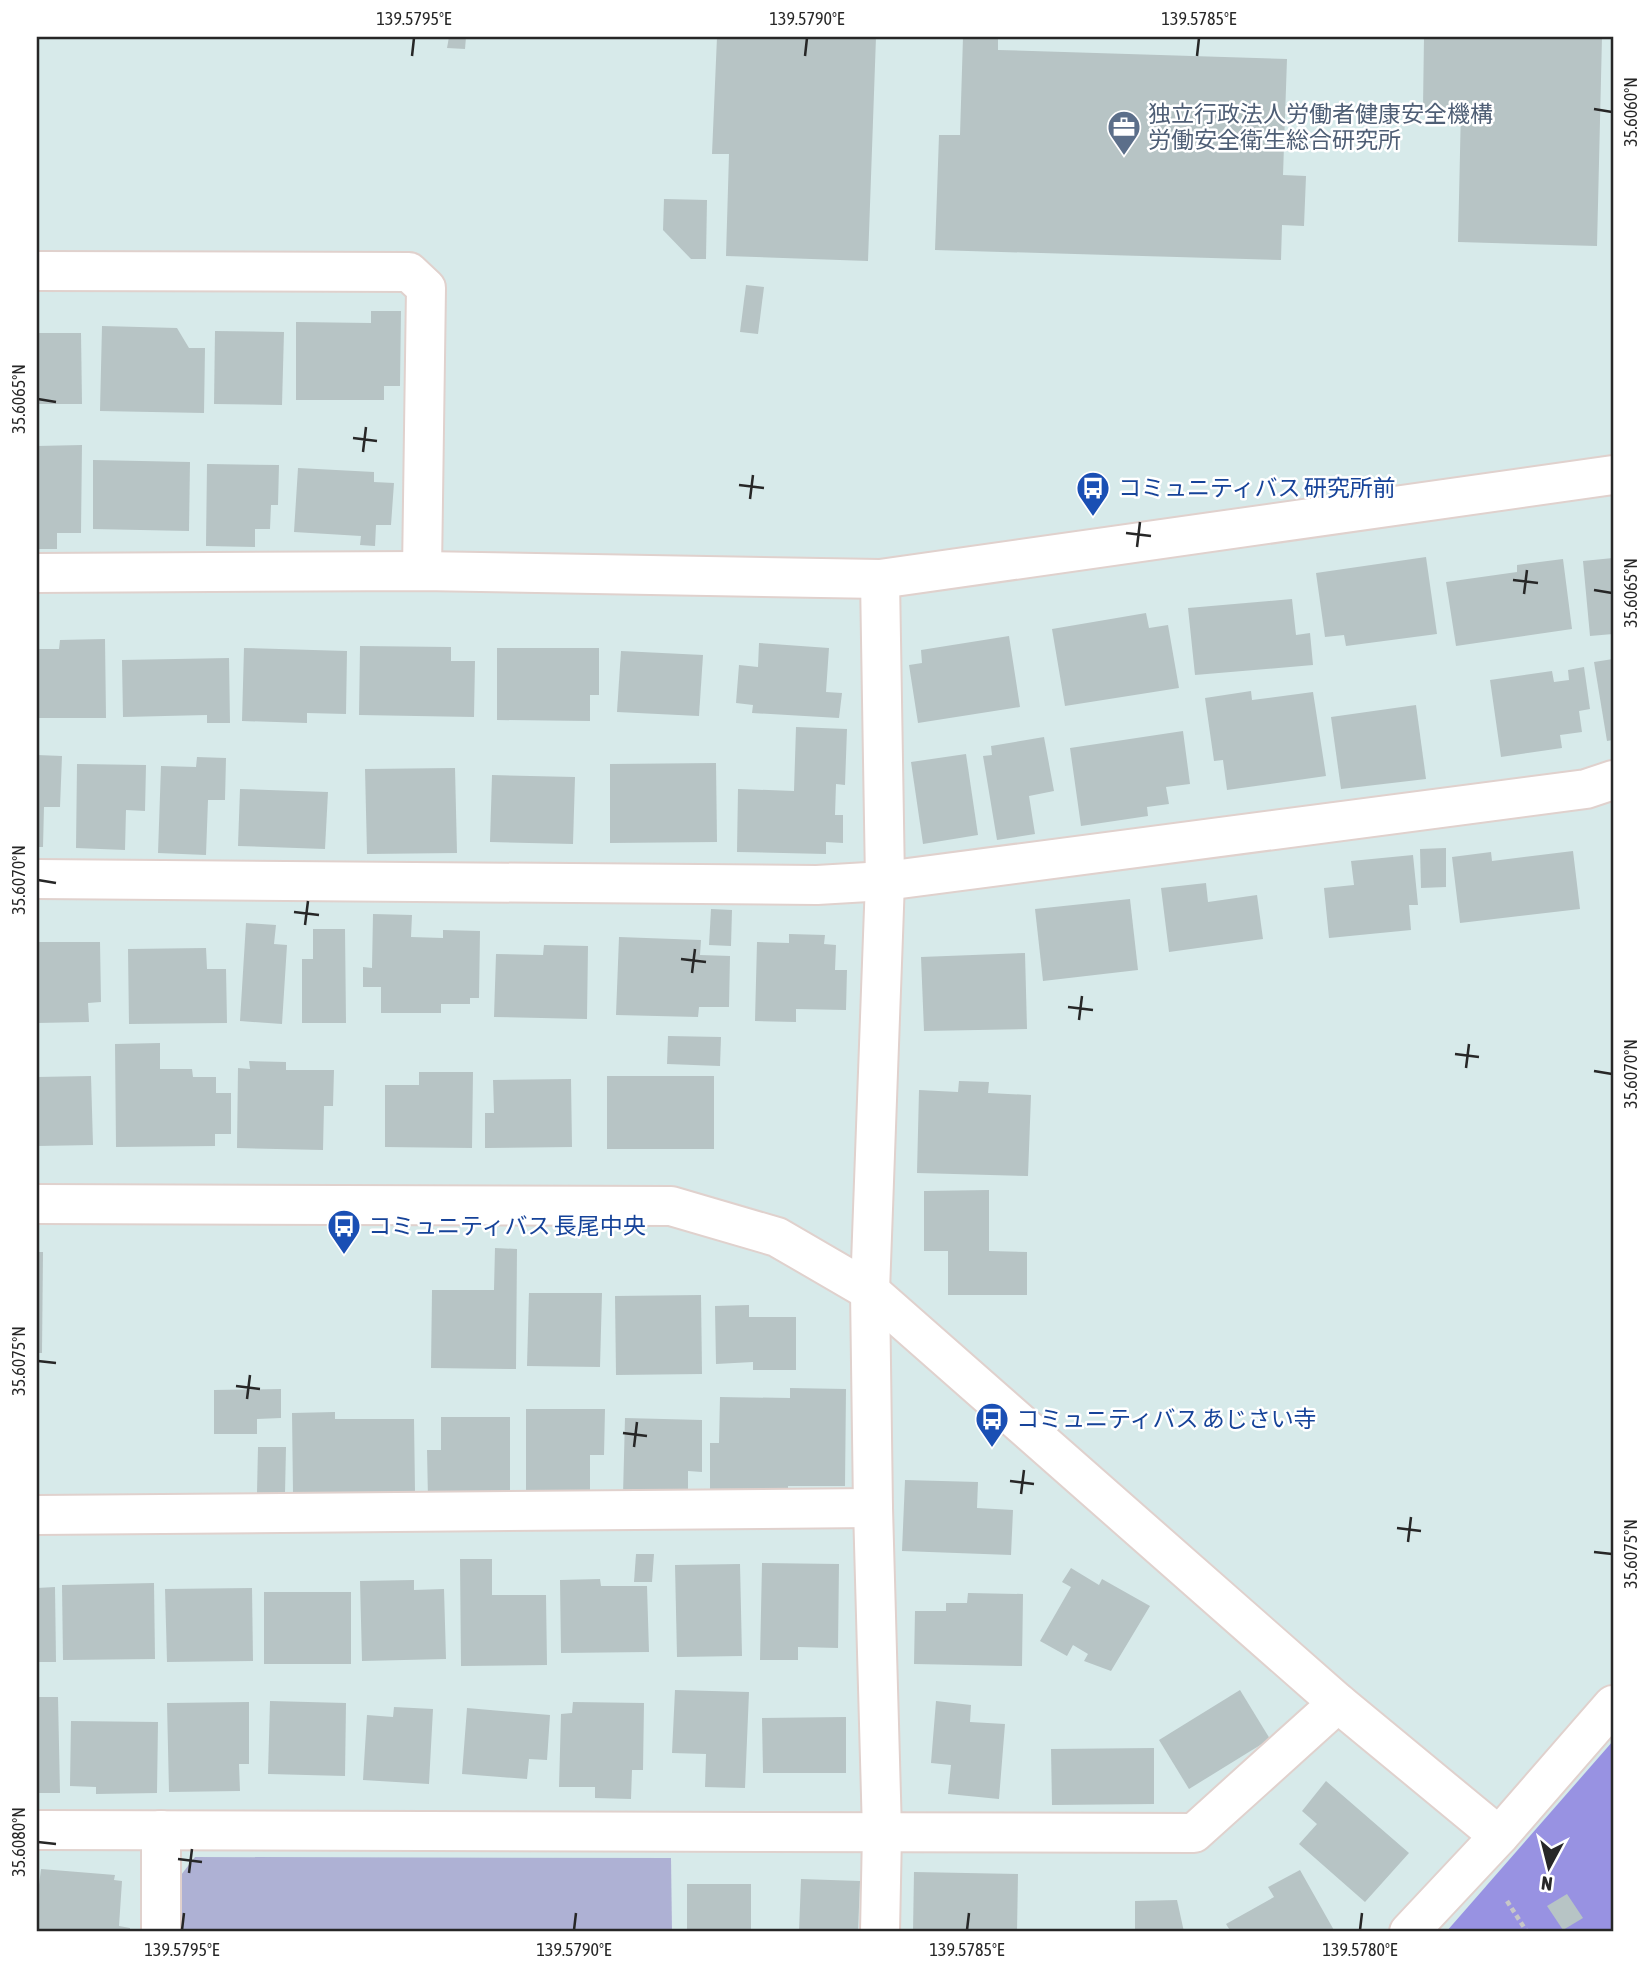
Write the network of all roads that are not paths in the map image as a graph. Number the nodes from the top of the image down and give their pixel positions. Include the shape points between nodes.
1 (37, 271) edge
2 (1613, 475) edge
3 (422, 570) junction
4 (37, 573) edge
5 (880, 579) junction
6 (1613, 780) edge
7 (37, 879) edge
8 (885, 881) junction
9 (37, 1204) edge
10 (870, 1291) junction
11 (873, 1508) junction
12 (37, 1514) edge
13 (1338, 1703) junction
14 (1613, 1705) edge
15 (37, 1830) edge
16 (161, 1830) junction
17 (882, 1832) junction
18 (1499, 1836) junction
19 (161, 1932) edge
20 (880, 1932) edge
21 (1409, 1932) edge

1 - 3 street via 409,272 426,288
2 - 5 street
3 - 4 street
3 - 5 street
5 - 8 street
6 - 8 street via 1586,789
7 - 8 street
8 - 10 street
9 - 10 street via 671,1206 777,1237
10 - 11 street
10 - 13 street
11 - 12 street
11 - 17 street
13 - 17 street via 1194,1833
13 - 18 street
14 - 18 street
15 - 16 street
16 - 17 street
16 - 19 street
17 - 20 street
18 - 21 street

